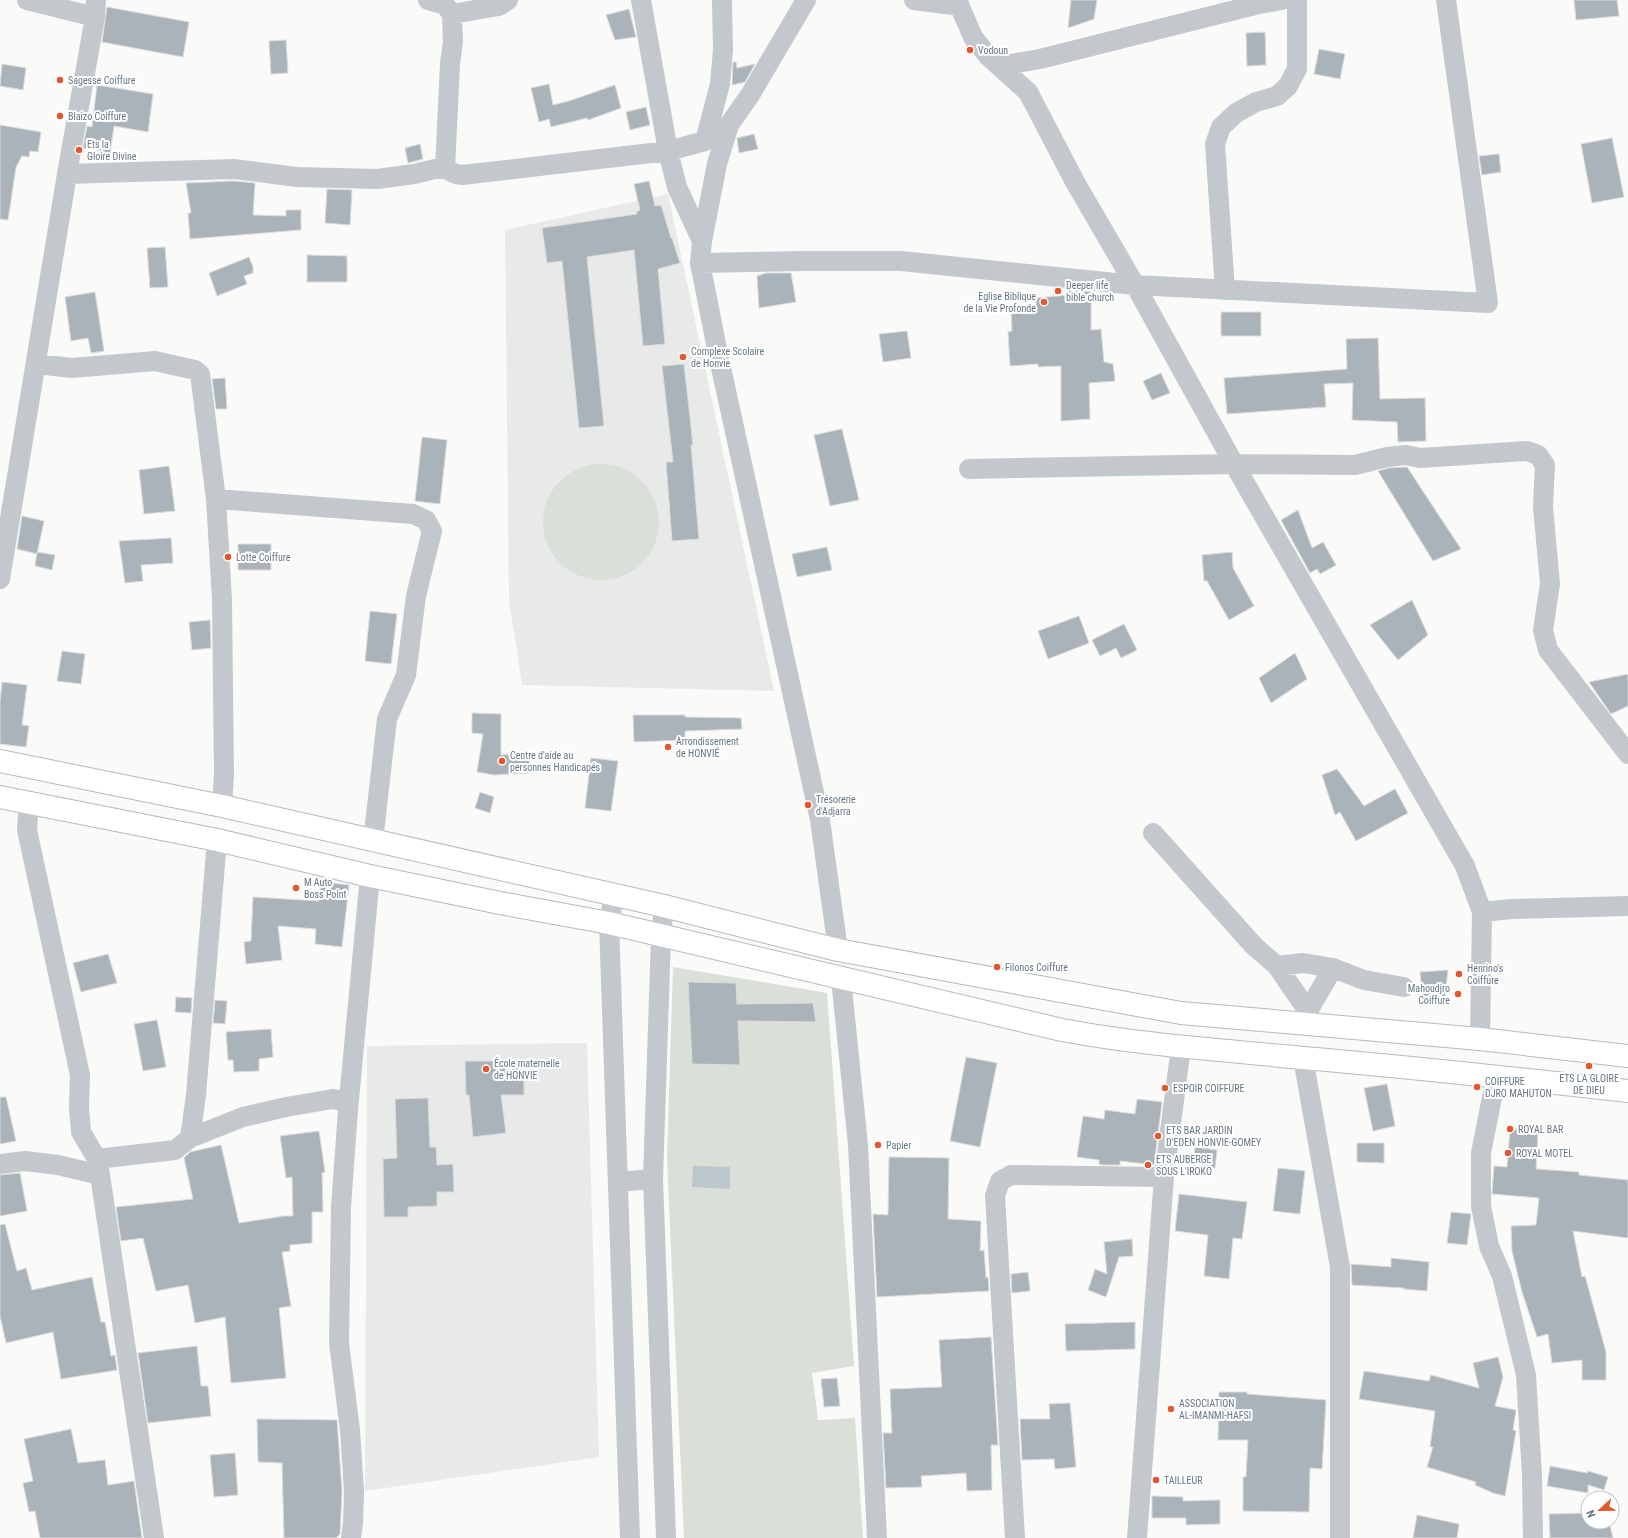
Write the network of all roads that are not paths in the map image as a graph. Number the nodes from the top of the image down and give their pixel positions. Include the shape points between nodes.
1 (28, 0) edge
2 (428, 0) edge
3 (508, 0) edge
4 (641, 0) edge
5 (722, 0) edge
6 (806, 0) edge
7 (914, 0) edge
8 (1282, 0) edge
9 (1297, 0) edge
10 (1446, 0) edge
11 (959, 3) edge
12 (96, 8) edge
13 (452, 14) junction
14 (999, 66) junction
15 (729, 125) junction
16 (705, 141) junction
17 (668, 151) junction
18 (445, 169) junction
19 (67, 174) junction
20 (702, 241) junction
21 (700, 263) junction
22 (1135, 285) junction
23 (1226, 290) junction
24 (36, 364) junction
25 (1234, 464) junction
26 (969, 469) dead end
27 (216, 499) junction
28 (0, 579) edge
29 (1628, 754) edge
30 (0, 761) edge
31 (0, 797) edge
32 (29, 802) junction
33 (222, 806) junction
34 (1153, 833) dead end
35 (217, 840) junction
36 (373, 841) junction
37 (370, 876) junction
38 (614, 895) junction
39 (664, 906) junction
40 (1628, 906) edge
41 (1482, 912) junction
42 (609, 923) junction
43 (661, 936) junction
44 (838, 950) junction
45 (1277, 966) junction
46 (1333, 968) junction
47 (841, 978) junction
48 (1404, 987) dead end
49 (1310, 1018) junction
50 (1480, 1040) junction
51 (1181, 1048) junction
52 (1628, 1056) edge
53 (1303, 1058) junction
54 (1496, 1077) junction
55 (1628, 1091) edge
56 (348, 1102) junction
57 (190, 1138) junction
58 (0, 1164) edge
59 (98, 1167) junction
60 (1164, 1177) junction
61 (653, 1179) junction
62 (618, 1182) junction
63 (154, 1538) edge
64 (351, 1538) edge
65 (630, 1538) edge
66 (666, 1538) edge
67 (877, 1538) edge
68 (1015, 1538) edge
69 (1137, 1538) edge
70 (1340, 1538) edge
71 (1533, 1538) edge

1 - 12 street
2 - 13 street via 446,5
3 - 13 street via 498,6
4 - 17 street
5 - 16 street via 723,50 720,84
6 - 15 street via 750,95
7 - 11 street
8 - 14 street via 1040,59
9 - 23 street via 1297,69 1288,86 1277,96 1256,102 1236,113 1221,127 1215,144
10 - 23 street via 1488,302
11 - 14 street via 973,37
12 - 19 street
13 - 18 street via 453,42
14 - 22 street via 1028,92 1075,182
15 - 16 street
15 - 20 street via 717,164
16 - 17 street
17 - 18 street via 463,176
17 - 20 street via 677,188
18 - 19 street via 378,179 297,177 234,169
19 - 24 street
20 - 21 street
21 - 22 street via 901,261
21 - 44 street via 820,820
22 - 23 street
22 - 25 street
24 - 27 street via 72,368 155,361 195,370 200,374
24 - 28 street
25 - 26 street
25 - 29 street via 1355,465 1406,455 1420,458 1527,451 1538,455 1545,465 1542,507 1550,584 1543,630 1548,650
25 - 41 street via 1465,866
27 - 33 street via 222,600
27 - 36 street via 413,514 426,520 432,531 416,596 406,675 388,719
30 - 33 main road
31 - 32 main road
32 - 35 main road
32 - 59 street via 27,830 80,1075 78,1107 81,1132
33 - 36 main road
34 - 45 street via 1254,946
35 - 37 main road
35 - 57 street via 196,1094
36 - 38 main road
37 - 42 main road
37 - 56 street
38 - 39 main road
38 - 42 street
39 - 43 street
39 - 44 main road
40 - 41 street
41 - 50 street
42 - 43 main road
42 - 62 street
43 - 47 main road
43 - 61 street
44 - 49 main road via 1181,1013
45 - 46 street via 1303,963
45 - 49 street
46 - 48 street via 1364,980
46 - 49 street
47 - 51 main road via 1062,1030
47 - 67 street via 858,1145
49 - 50 main road
50 - 52 main road
51 - 53 main road
51 - 60 street
53 - 54 main road
53 - 70 street via 1340,1267
54 - 55 main road
54 - 71 street via 1481,1154 1481,1206 1489,1246 1502,1276 1526,1374
56 - 57 street via 333,1099 286,1107 243,1117
56 - 64 street via 341,1207 339,1343 353,1476
57 - 59 street via 175,1150
58 - 59 street via 25,1161
59 - 63 street
60 - 68 street via 1011,1175 1000,1181 995,1196
60 - 69 street
61 - 62 street
61 - 66 street
62 - 65 street

